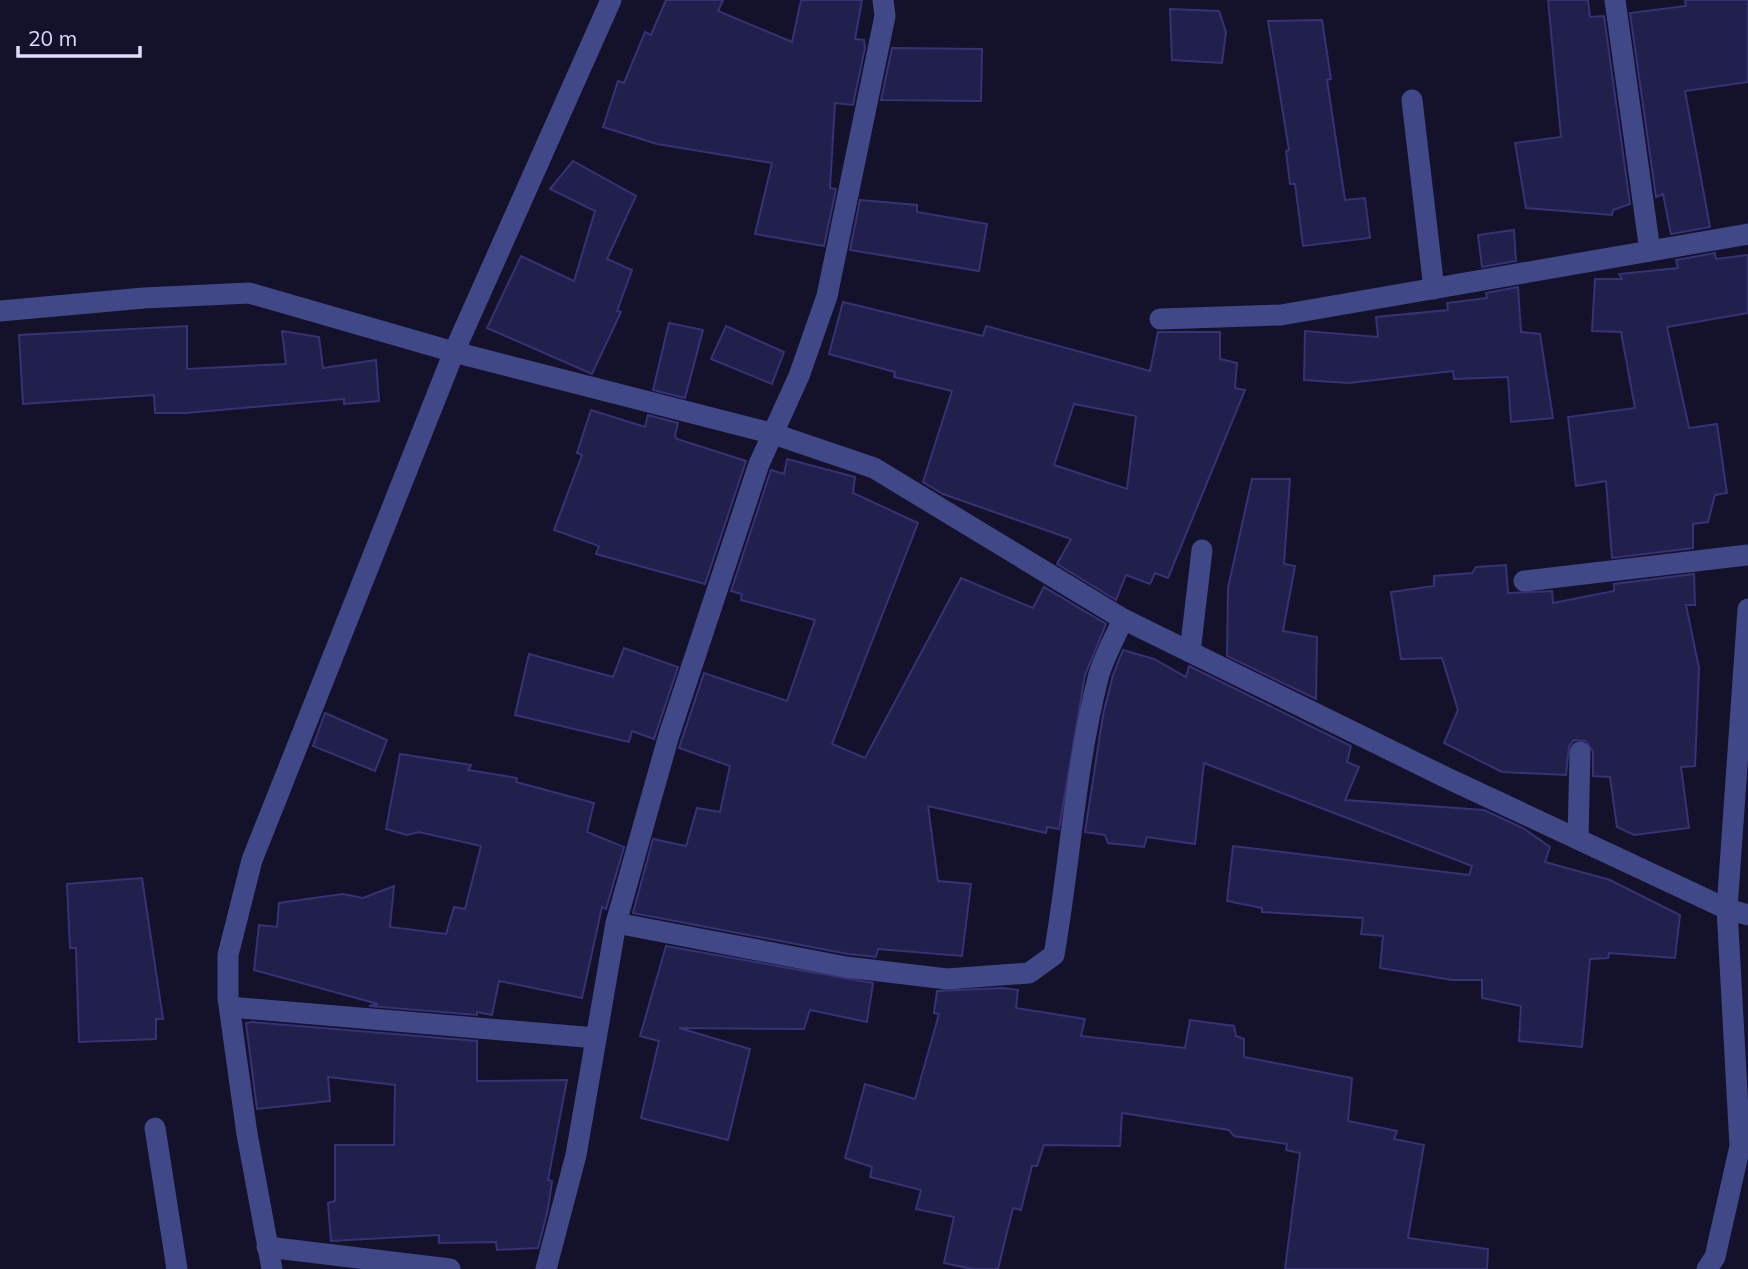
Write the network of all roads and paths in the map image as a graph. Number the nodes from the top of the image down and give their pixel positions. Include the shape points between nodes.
1 (611, 0) edge
2 (1615, 0) edge
3 (888, 5) edge
4 (1412, 100) dead end
5 (1748, 234) edge
6 (1650, 251) junction
7 (1434, 289) junction
8 (0, 311) edge
9 (1160, 319) dead end
10 (454, 352) junction
11 (774, 434) junction
12 (1202, 550) dead end
13 (1748, 555) edge
14 (1524, 581) dead end
15 (1748, 609) edge
16 (1123, 619) junction
17 (1190, 652) junction
18 (1580, 752) dead end
19 (1578, 839) junction
20 (1727, 909) junction
21 (1748, 915) edge
22 (616, 923) junction
23 (230, 1007) junction
24 (596, 1038) junction
25 (156, 1129) dead end
26 (267, 1247) junction
27 (1713, 1265) edge
28 (177, 1269) edge
29 (272, 1269) edge
30 (450, 1269) edge
31 (546, 1269) edge

1 - 10 street
2 - 6 street
3 - 11 street via 827,296
4 - 7 street
5 - 6 street
6 - 7 street
7 - 9 street via 1281,315
8 - 10 street via 249,293
10 - 11 street
10 - 23 street via 252,860 228,955
11 - 16 street via 874,468
11 - 22 street via 759,464 669,734
12 - 17 street
13 - 14 street
15 - 20 street
16 - 17 street
16 - 22 street via 1098,676 1054,955 1029,973 947,979 846,967
17 - 19 street
18 - 19 street
19 - 20 street
20 - 21 street
20 - 27 street via 1740,1146
22 - 24 street
23 - 24 street
23 - 26 street
24 - 31 street via 576,1155
25 - 28 street
26 - 29 street
26 - 30 street

